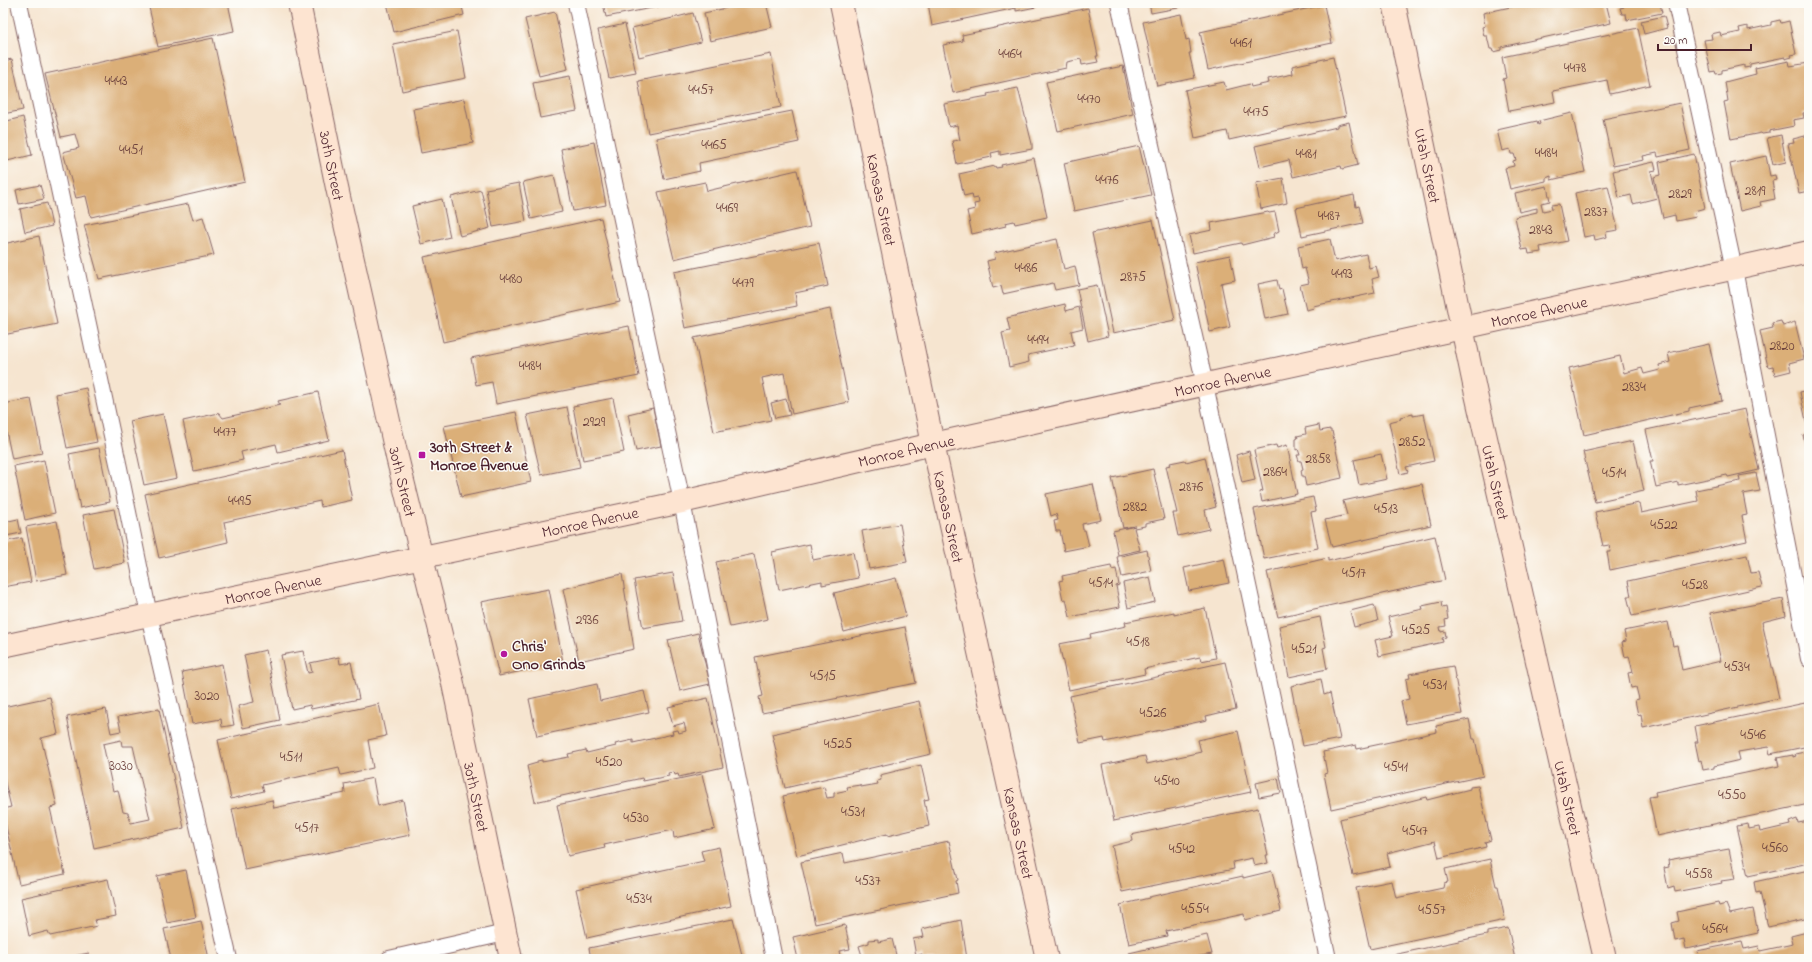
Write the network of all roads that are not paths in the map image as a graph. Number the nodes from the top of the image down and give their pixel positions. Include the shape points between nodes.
1 (19, 3) edge
2 (299, 3) edge
3 (576, 3) edge
4 (841, 3) edge
5 (1119, 3) edge
6 (1394, 3) edge
7 (1676, 3) edge
8 (1809, 252) edge
9 (1734, 269) junction
10 (1462, 328) junction
11 (1205, 385) junction
12 (933, 444) junction
13 (682, 502) junction
14 (422, 556) junction
15 (149, 615) junction
16 (3, 646) edge
17 (1809, 659) edge
18 (505, 933) junction
19 (229, 959) edge
20 (389, 959) edge
21 (511, 959) edge
22 (774, 959) edge
23 (1046, 959) edge
24 (1328, 959) edge
25 (1605, 959) edge

1 - 15 lane
2 - 14 street, 30th Street via 337,188
3 - 13 lane
4 - 12 street, Kansas Street
5 - 11 lane
6 - 10 street, Utah Street
7 - 9 lane
8 - 9 street, Monroe Avenue
9 - 10 street, Monroe Avenue
9 - 17 lane
10 - 11 street, Monroe Avenue
10 - 25 street, Utah Street
11 - 12 street, Monroe Avenue
11 - 24 lane
12 - 13 street, Monroe Avenue
12 - 23 street, Kansas Street
13 - 14 street, Monroe Avenue
13 - 22 lane
14 - 15 street, Monroe Avenue
14 - 18 street, 30th Street via 452,679
15 - 16 street, Monroe Avenue
15 - 19 lane
18 - 20 lane
18 - 21 street, 30th Street

